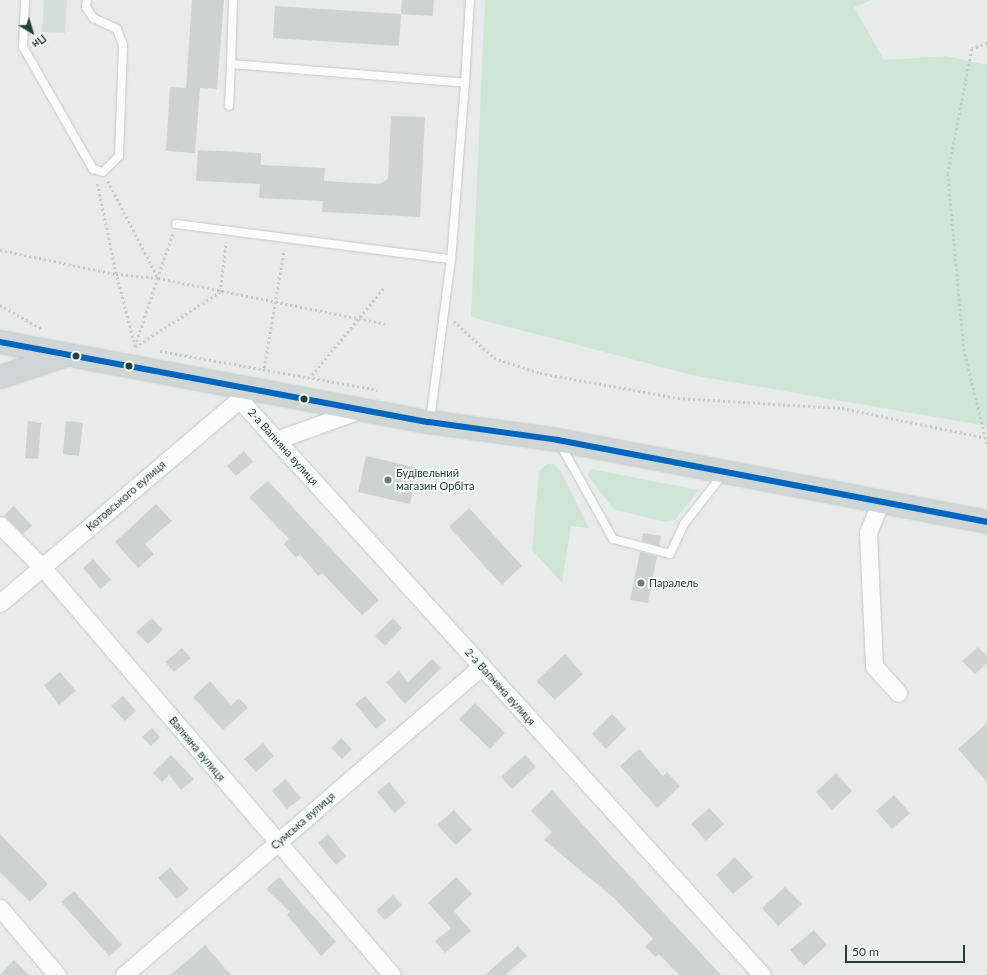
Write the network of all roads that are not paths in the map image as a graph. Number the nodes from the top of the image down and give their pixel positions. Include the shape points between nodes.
1 (25, 0) edge
2 (86, 0) edge
3 (233, 0) edge
4 (470, 0) edge
5 (231, 64) junction
6 (465, 83) junction
7 (229, 106) dead end
8 (176, 224) road end
9 (452, 259) junction
10 (0, 333) edge
11 (0, 342) edge
12 (69, 354) junction
13 (0, 377) edge
14 (246, 394) junction
15 (362, 409) junction
16 (430, 422) junction
17 (276, 440) junction
18 (558, 440) junction
19 (725, 470) junction
20 (880, 503) junction
21 (987, 522) edge
22 (0, 525) edge
23 (42, 568) junction
24 (0, 603) edge
25 (482, 666) junction
26 (898, 693) dead end
27 (277, 843) junction
28 (0, 908) edge
29 (57, 975) edge
30 (124, 975) edge
31 (392, 975) edge
32 (762, 975) edge

1 - 2 lane via 23,47 93,169 103,172 119,156 122,45 117,29 93,18
3 - 5 lane
4 - 6 lane
5 - 6 lane
5 - 7 lane
6 - 9 lane
8 - 9 lane
9 - 16 lane
10 - 12 main road
11 - 12 main road
12 - 13 main road
12 - 14 main road
14 - 15 main road
14 - 17 street, 2-а Вапняна вулиця
14 - 23 street, Котовського вулиця
15 - 16 main road
15 - 17 street
16 - 18 main road
17 - 25 street, 2-а Вапняна вулиця
18 - 19 main road
18 - 19 lane via 613,539 670,554 684,524
19 - 20 main road
20 - 21 main road
20 - 26 street via 868,533 874,666
22 - 23 street, Вапняна вулиця
23 - 24 street, Котовського вулиця
23 - 27 street, Вапняна вулиця
25 - 27 street, Сумська вулиця
25 - 32 street, 2-а Вапняна вулиця
27 - 30 street, Сумська вулиця
27 - 31 street, Вапняна вулиця
28 - 29 street

